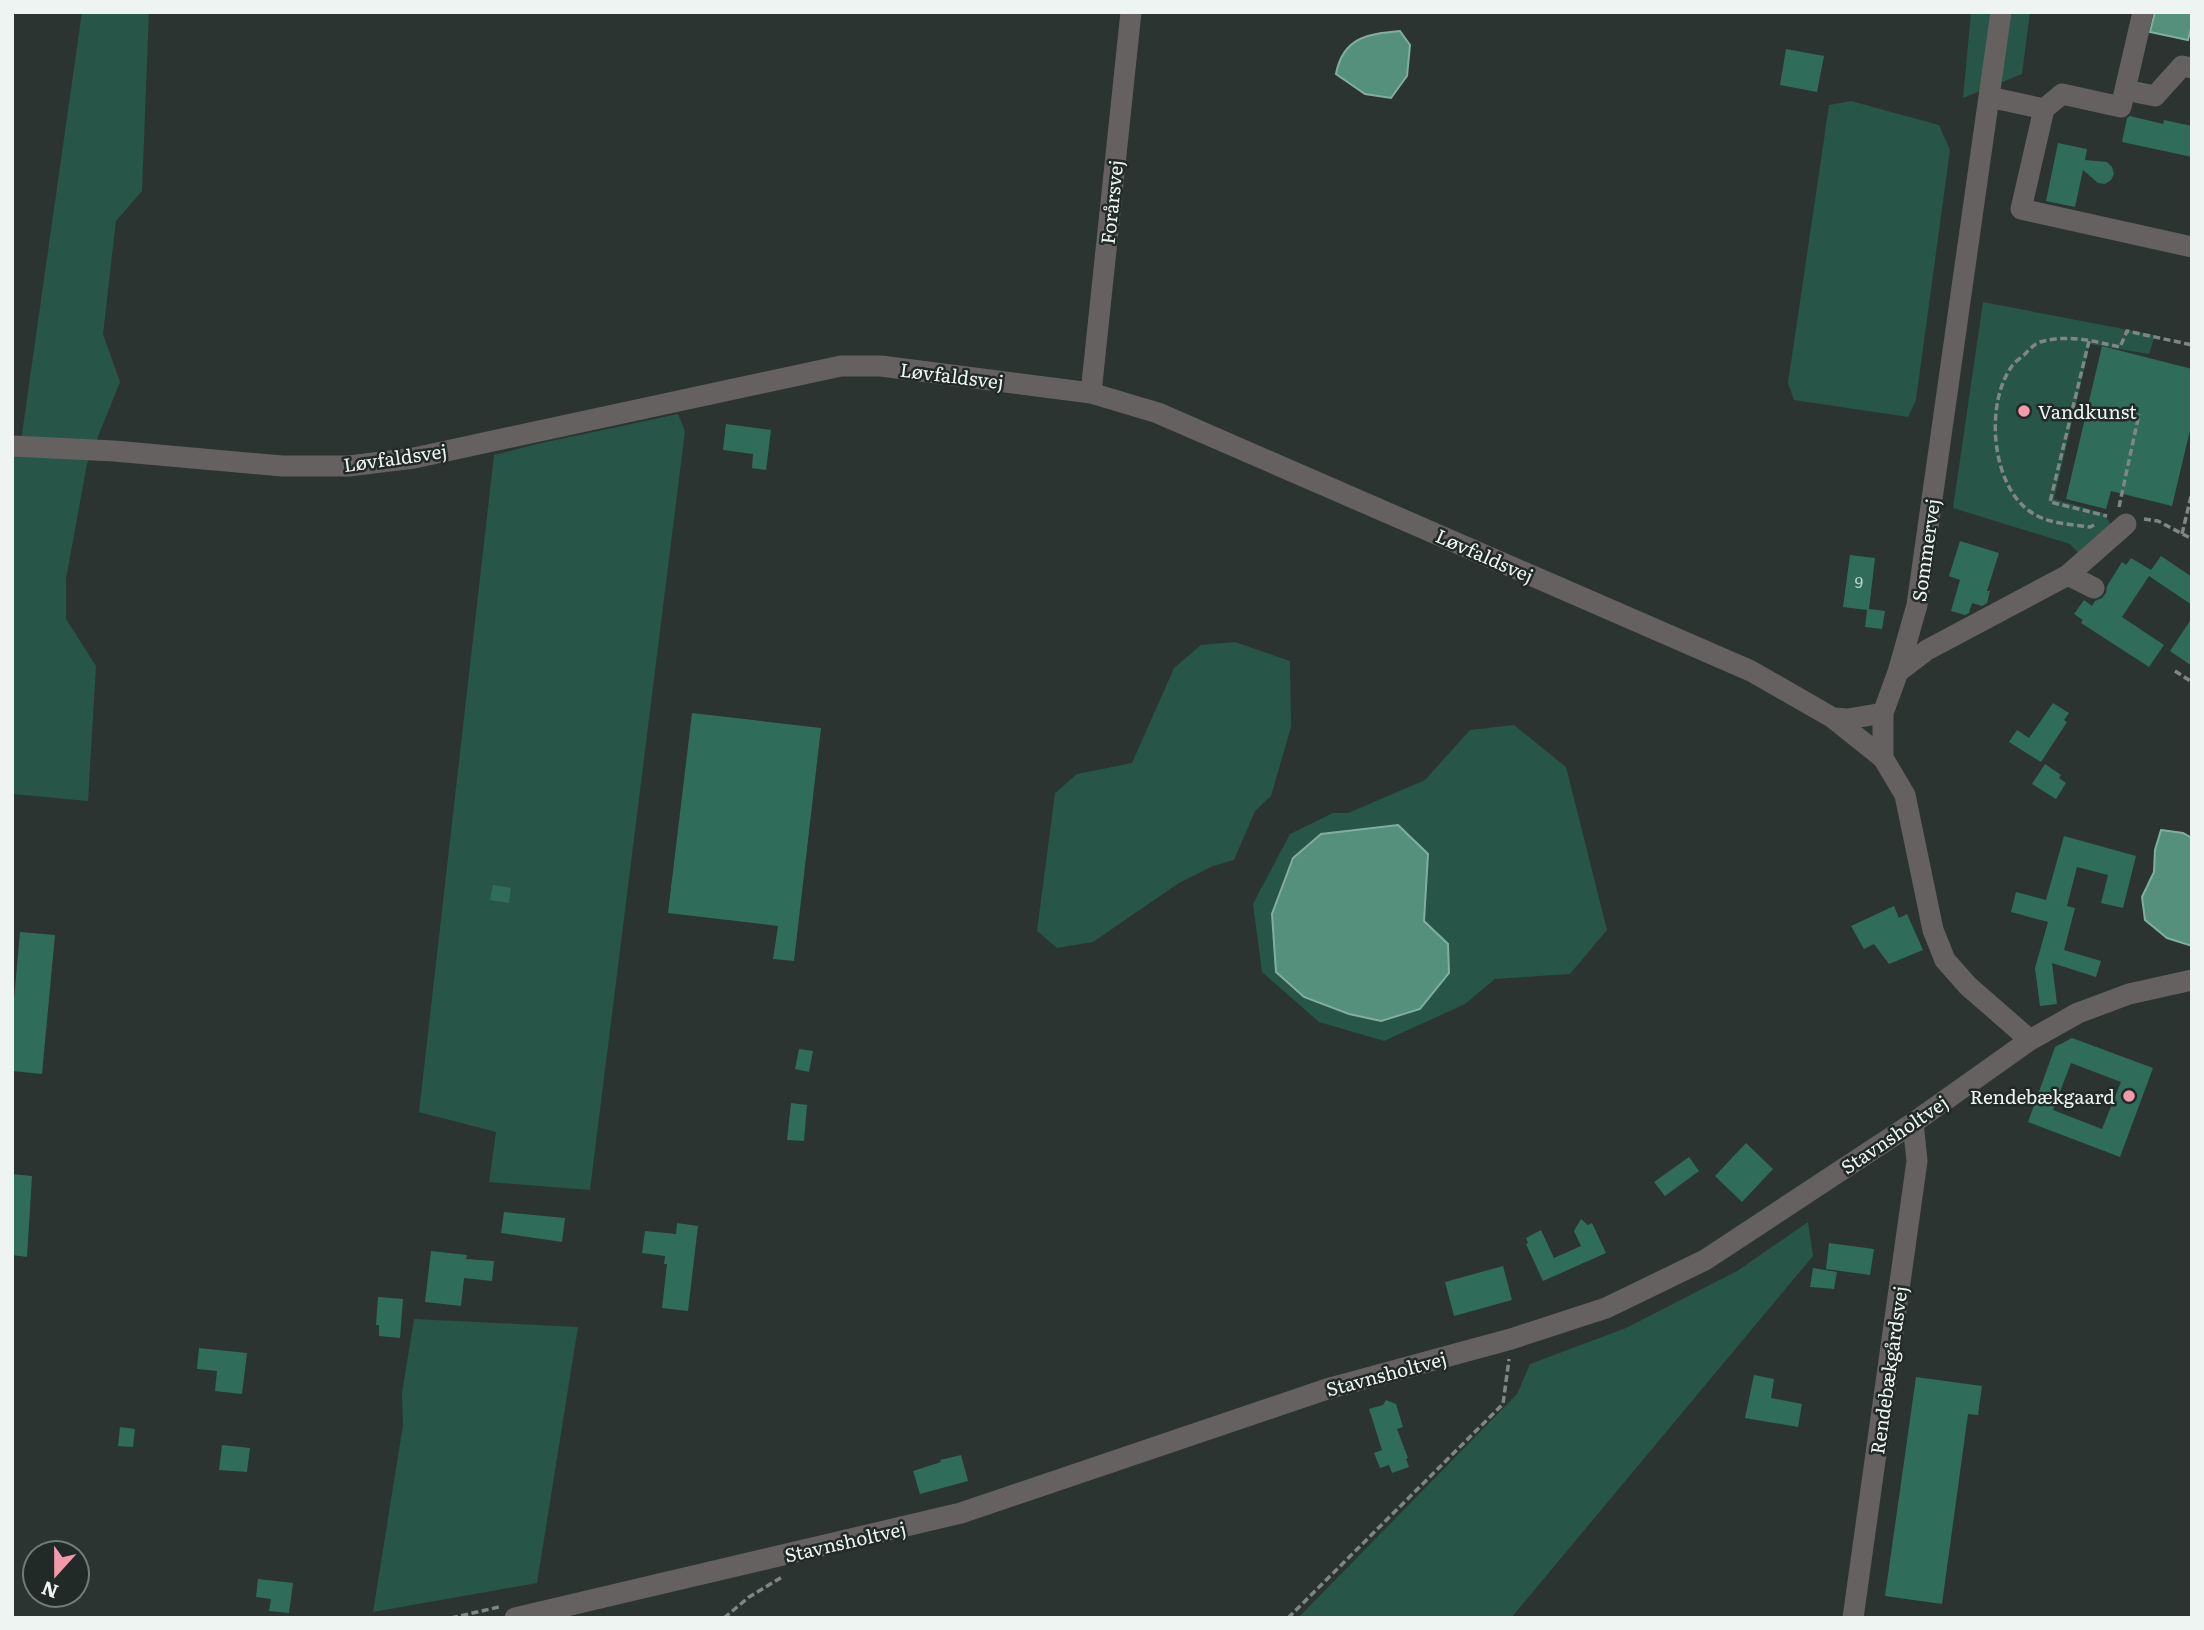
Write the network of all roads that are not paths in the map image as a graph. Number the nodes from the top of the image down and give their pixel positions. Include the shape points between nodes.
1 (1132, 12) edge
2 (2001, 12) edge
3 (2143, 12) edge
4 (2192, 68) edge
5 (2124, 90) junction
6 (1989, 97) junction
7 (2044, 109) junction
8 (2192, 247) edge
9 (1091, 393) junction
10 (12, 446) edge
11 (2130, 521) road end
12 (2068, 575) junction
13 (2094, 588) dead end
14 (1898, 672) junction
15 (1883, 713) junction
16 (1833, 718) junction
17 (1883, 758) junction
18 (2192, 980) edge
19 (2030, 1040) junction
20 (1913, 1123) junction
21 (515, 1618) edge
22 (1853, 1618) edge

1 - 9 street, Forårsvej
2 - 6 street, Sommervej
3 - 5 street
4 - 5 street via 2182,66 2155,96
5 - 7 street via 2121,107 2062,94
6 - 7 street
6 - 14 street, Sommervej via 1917,605
7 - 8 street via 2021,209
9 - 10 street, Løvfaldsvej via 881,366 841,366 414,458 349,466 282,466
9 - 16 street, Løvfaldsvej via 1158,413 1751,671
11 - 12 street
12 - 13 street
12 - 14 street via 1927,650
14 - 15 street, Sommervej
15 - 16 street
15 - 17 street, Sommervej
16 - 17 street, Løvfaldsvej
17 - 19 street via 1905,795 1933,930 1945,960
18 - 19 street, Stavnsholtvej via 2129,994 2078,1013
19 - 20 street, Stavnsholtvej
20 - 21 street, Stavnsholtvej via 1705,1260 1605,1308 1327,1389 961,1513
20 - 22 street, Rendebækgårdsvej via 1917,1161

